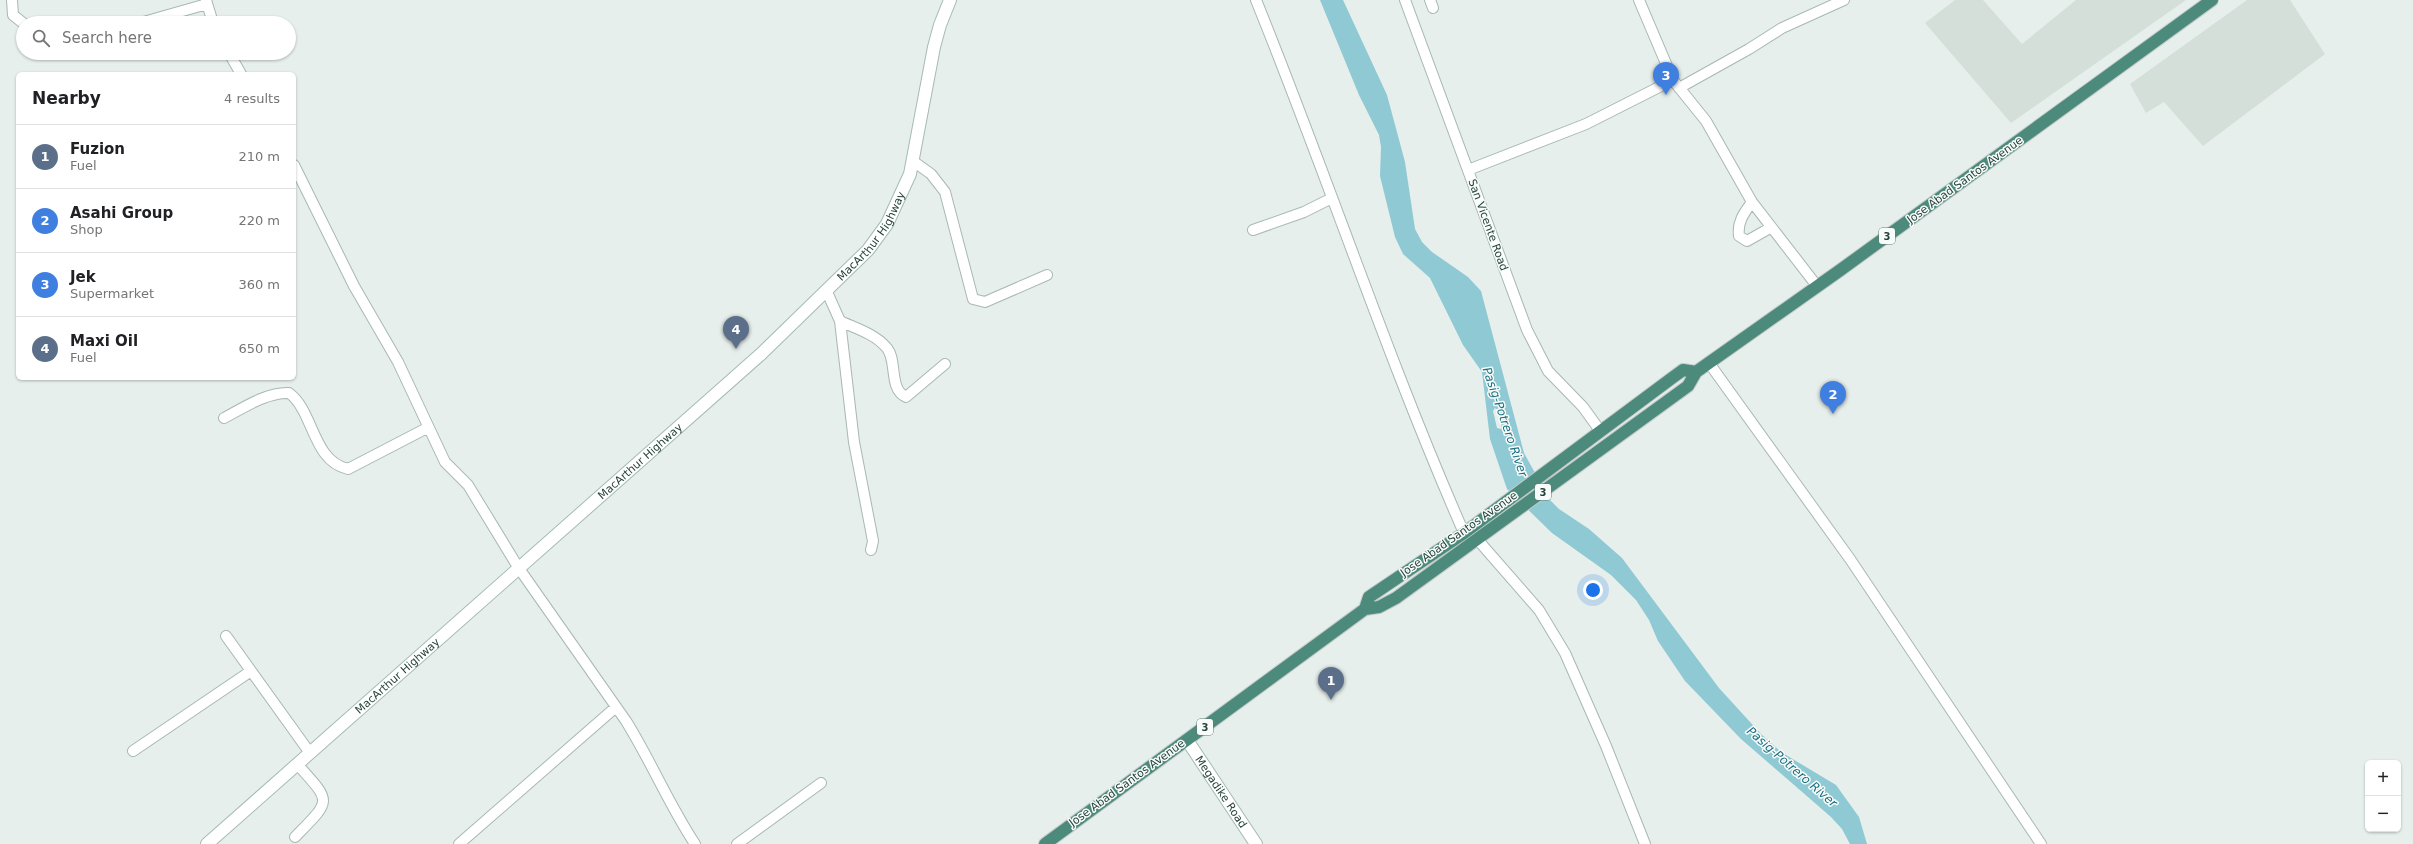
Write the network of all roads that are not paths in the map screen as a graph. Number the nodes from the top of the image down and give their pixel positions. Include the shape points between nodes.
1 (12, 0) edge
2 (950, 0) edge
3 (1256, 0) edge
4 (1405, 0) edge
5 (1639, 0) edge
6 (1844, 0) edge
7 (2212, 0) edge
8 (206, 2) edge
9 (162, 16) edge
10 (211, 16) edge
11 (16, 17) edge
12 (233, 60) edge
13 (240, 72) edge
14 (1676, 84) junction
15 (914, 161) junction
16 (296, 169) edge
17 (1468, 170) junction
18 (1332, 198) junction
19 (1752, 202) junction
20 (1770, 228) junction
21 (1253, 230) dead end
22 (1047, 275) dead end
23 (1817, 286) junction
24 (827, 292) junction
25 (840, 321) junction
26 (1709, 363) junction
27 (945, 364) dead end
28 (1696, 372) junction
29 (224, 418) dead end
30 (427, 428) junction
31 (1598, 434) junction
32 (1464, 533) junction
33 (1480, 537) junction
34 (871, 550) dead end
35 (518, 567) junction
36 (1365, 609) junction
37 (226, 636) dead end
38 (251, 671) junction
39 (616, 707) junction
40 (1187, 740) junction
41 (133, 751) dead end
42 (310, 753) junction
43 (297, 764) junction
44 (821, 783) dead end
45 (296, 837) dead end
46 (207, 844) edge
47 (459, 844) edge
48 (695, 844) edge
49 (737, 844) edge
50 (1045, 844) edge
51 (1256, 844) edge
52 (1646, 844) edge
53 (2041, 844) edge

1 - 11 street via 13,15
2 - 15 main road, MacArthur Highway via 934,47
3 - 18 street via 1294,93
4 - 17 street, San Vicente Road
5 - 14 street
6 - 14 street via 1782,28 1749,50
7 - 23 highway, Jose Abad Santos Avenue / 3
8 - 9 street
8 - 10 street
12 - 13 street
14 - 17 street via 1586,124
14 - 19 street via 1706,120
15 - 22 street via 930,174 945,192 973,299 985,302
15 - 24 main road, MacArthur Highway via 901,199 888,224 868,250
16 - 30 street via 354,286 398,362
17 - 31 street, San Vicente Road via 1527,330 1548,371 1583,407
18 - 21 street via 1304,212
18 - 32 street via 1399,379
19 - 20 street
19 - 20 street via 1742,216 1738,228 1739,236 1747,241
20 - 23 street
23 - 26 highway, Jose Abad Santos Avenue / 3
24 - 25 street
24 - 35 main road, MacArthur Highway via 761,354
25 - 27 street via 872,336 886,346 897,386 906,397
25 - 34 street via 854,442 873,541
26 - 28 highway, Jose Abad Santos Avenue / 3
26 - 53 street via 1850,559
28 - 31 highway, Jose Abad Santos Avenue / 3 via 1683,370
28 - 33 highway, Jose Abad Santos Avenue / 3 via 1688,386
29 - 30 street via 256,402 282,392 289,392 317,440 334,462 348,469
30 - 35 street via 445,462 468,485
31 - 32 highway, Jose Abad Santos Avenue / 3
32 - 36 highway, Jose Abad Santos Avenue / 3 via 1369,597
33 - 36 highway, Jose Abad Santos Avenue / 3 via 1396,598 1380,607
33 - 52 street via 1539,610 1565,653
35 - 39 street
35 - 42 main road, MacArthur Highway
36 - 40 highway, Jose Abad Santos Avenue / 3
37 - 38 street
38 - 41 street
38 - 42 street
39 - 47 street
39 - 48 street via 642,747 675,814
40 - 50 highway, Jose Abad Santos Avenue / 3
40 - 51 main road, Megadike Road
42 - 43 main road, MacArthur Highway
43 - 45 street via 322,792 323,809
43 - 46 main road, MacArthur Highway
44 - 49 street

